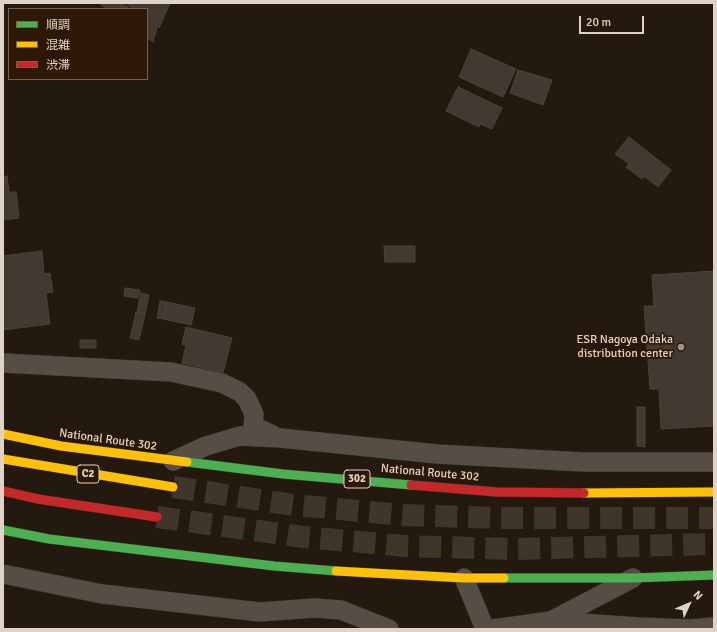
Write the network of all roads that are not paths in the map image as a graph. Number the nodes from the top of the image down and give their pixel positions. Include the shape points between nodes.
1 (3, 363) edge
2 (3, 434) edge
3 (280, 438) junction
4 (3, 460) edge
5 (173, 460) junction
6 (714, 462) edge
7 (173, 487) tunnel mouth
8 (3, 492) edge
9 (714, 492) edge
10 (157, 517) tunnel mouth
11 (3, 530) edge
12 (3, 574) edge
13 (714, 574) edge
14 (464, 578) junction
15 (633, 578) junction
16 (551, 621) junction
17 (714, 627) edge
18 (389, 629) edge
19 (486, 629) edge
20 (492, 629) edge

1 - 3 street via 171,372 222,383 240,392 247,400 254,414 252,426
2 - 5 highway, National Route 302 / 302 via 61,446
3 - 5 street via 229,438
3 - 6 street via 437,454 583,462
4 - 7 highway, C2
5 - 9 highway, National Route 302 / 302 via 282,474 497,492
8 - 10 highway
11 - 14 highway via 48,539 274,566
12 - 18 street via 102,594 260,612 314,608 341,610
13 - 15 highway
14 - 15 highway
14 - 19 street
15 - 16 street
16 - 17 street via 646,628
16 - 20 street

